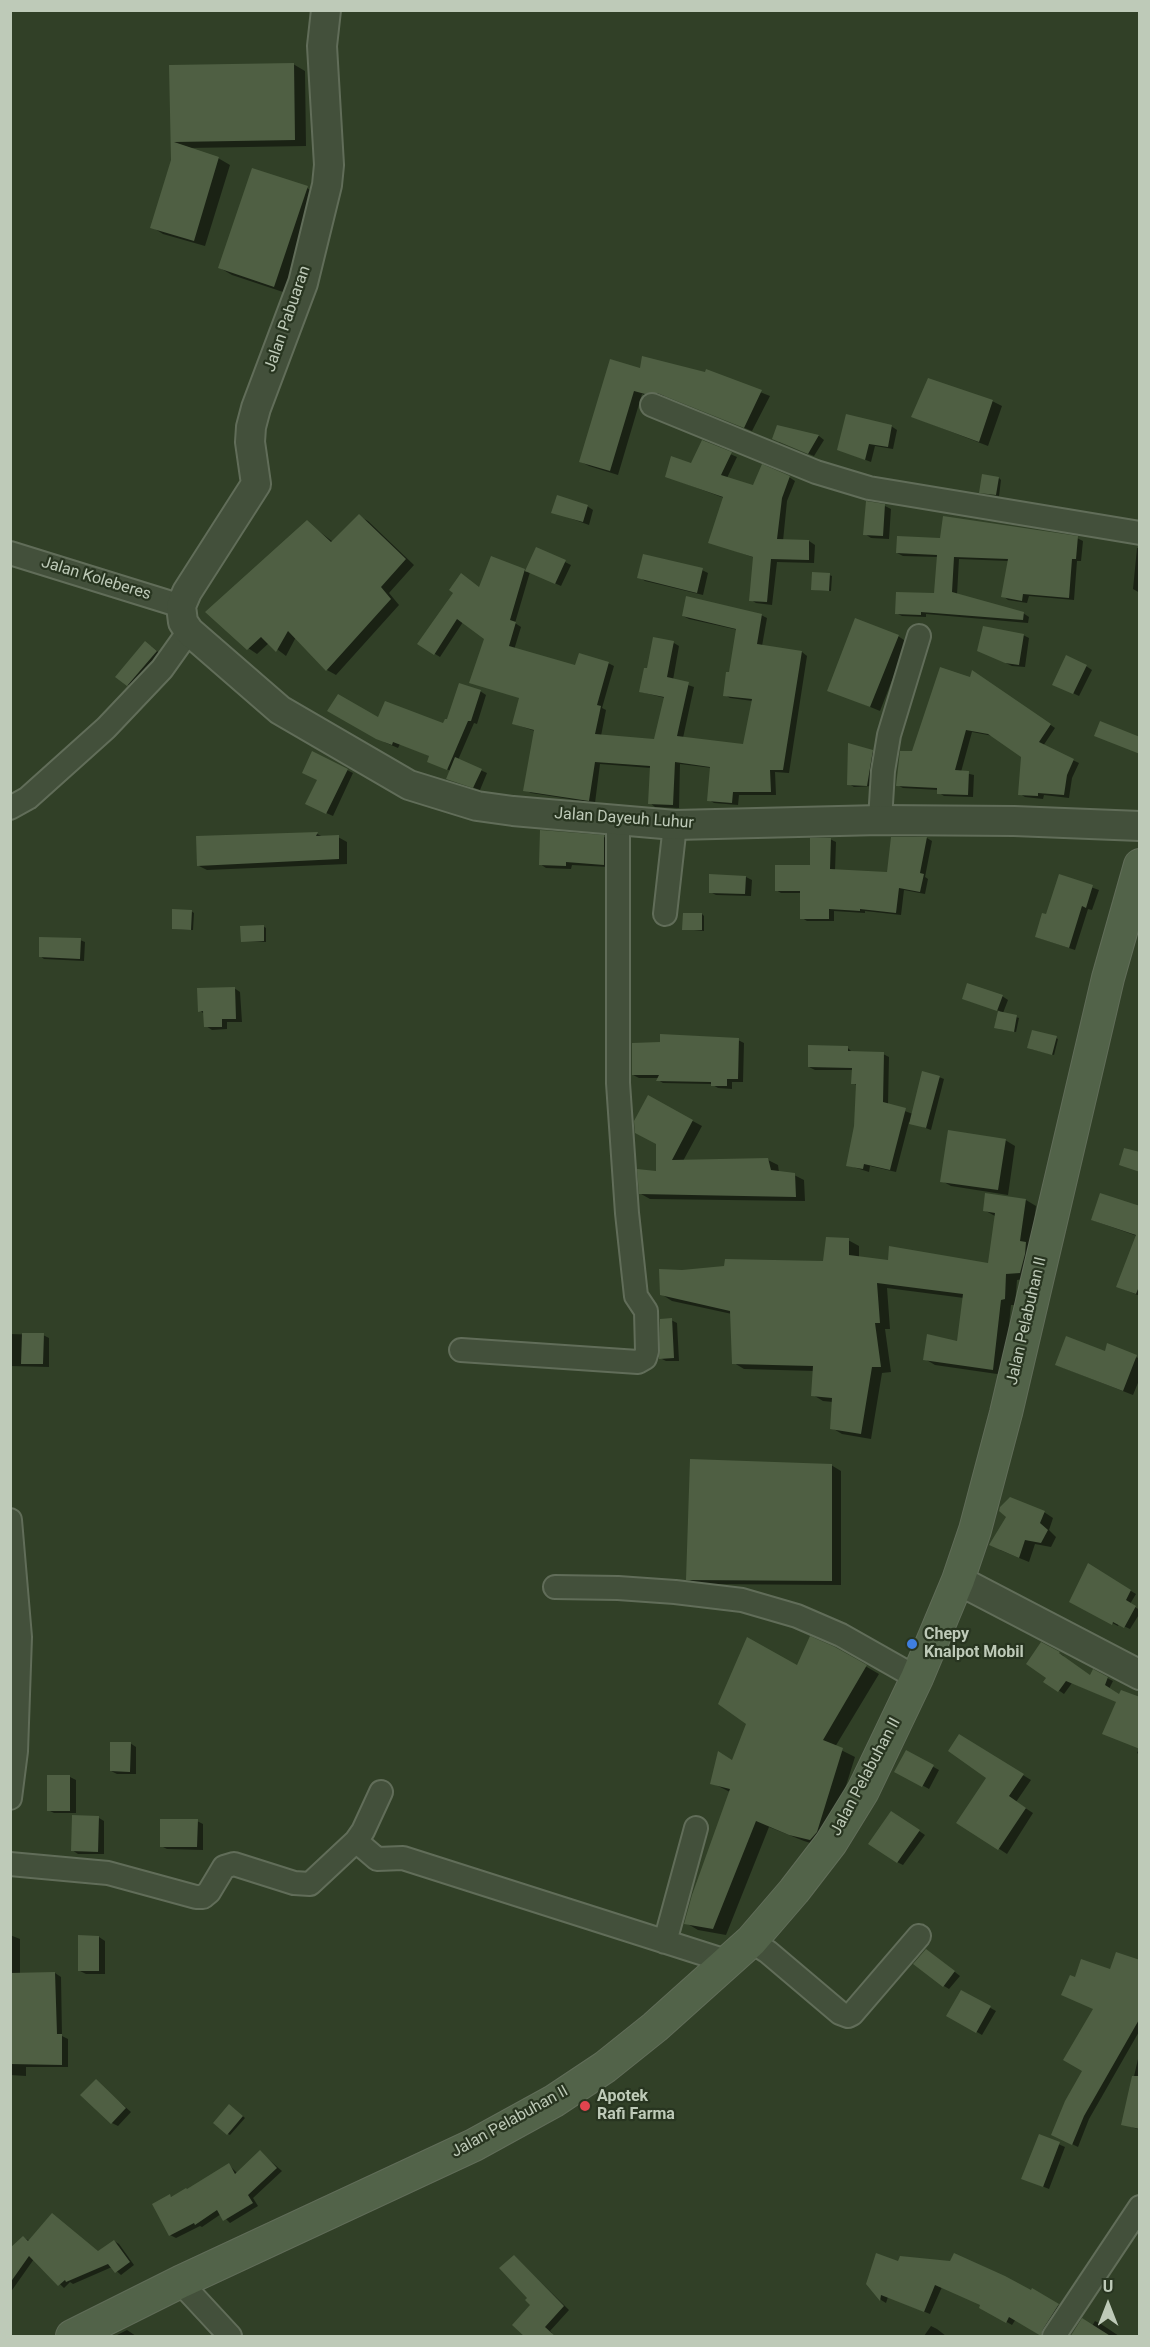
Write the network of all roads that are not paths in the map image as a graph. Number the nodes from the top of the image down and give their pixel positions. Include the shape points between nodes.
1 (326, 10) edge
2 (652, 405) dead end
3 (1140, 533) edge
4 (10, 553) edge
5 (185, 618) junction
6 (919, 636) dead end
7 (10, 808) edge
8 (880, 820) junction
9 (618, 821) junction
10 (675, 825) junction
11 (1140, 826) edge
12 (1140, 865) edge
13 (665, 914) dead end
14 (461, 1350) dead end
15 (10, 1520) edge
16 (958, 1580) junction
17 (555, 1587) dead end
18 (1140, 1675) edge
19 (917, 1678) junction
20 (381, 1792) dead end
21 (10, 1798) edge
22 (696, 1828) dead end
23 (356, 1841) junction
24 (10, 1864) edge
25 (919, 1936) dead end
26 (751, 1941) junction
27 (665, 1942) junction
28 (726, 1961) junction
29 (1140, 2207) edge
30 (180, 2282) junction
31 (72, 2337) edge
32 (230, 2337) edge
33 (1054, 2337) edge

1 - 5 street, Jalan Pabuaran via 322,46 327,185 303,283 251,427 256,484 187,592
2 - 3 street via 816,472 869,488
4 - 5 street, Jalan Koleberes
5 - 7 street via 162,669 106,728 28,798
5 - 9 street, Jalan Dayeuh Luhur via 280,710 409,785 477,806
6 - 8 street via 889,735
8 - 10 street, Jalan Dayeuh Luhur
8 - 11 street, Jalan Dayeuh Luhur
9 - 10 street, Jalan Dayeuh Luhur
9 - 14 street via 618,1083 636,1296 646,1311 645,1358 638,1362
10 - 13 street
12 - 16 main road, Jalan Pelabuhan II via 1108,978 1006,1413
15 - 21 street via 20,1637 16,1751
16 - 18 street
16 - 19 main road, Jalan Pelabuhan II
17 - 19 street via 618,1588 742,1600 797,1616 842,1635
19 - 26 main road, Jalan Pelabuhan II via 863,1791 831,1843
20 - 23 street
22 - 27 street
23 - 24 street via 310,1884 294,1883 234,1864 224,1867 203,1897 108,1873
23 - 27 street via 377,1859 403,1858
25 - 26 street via 848,2016
26 - 28 main road, Jalan Pelabuhan II
27 - 28 street
28 - 30 main road, Jalan Pelabuhan II via 655,2027 554,2102 474,2145
29 - 33 street
30 - 31 main road, Jalan Pelabuhan II
30 - 32 street

